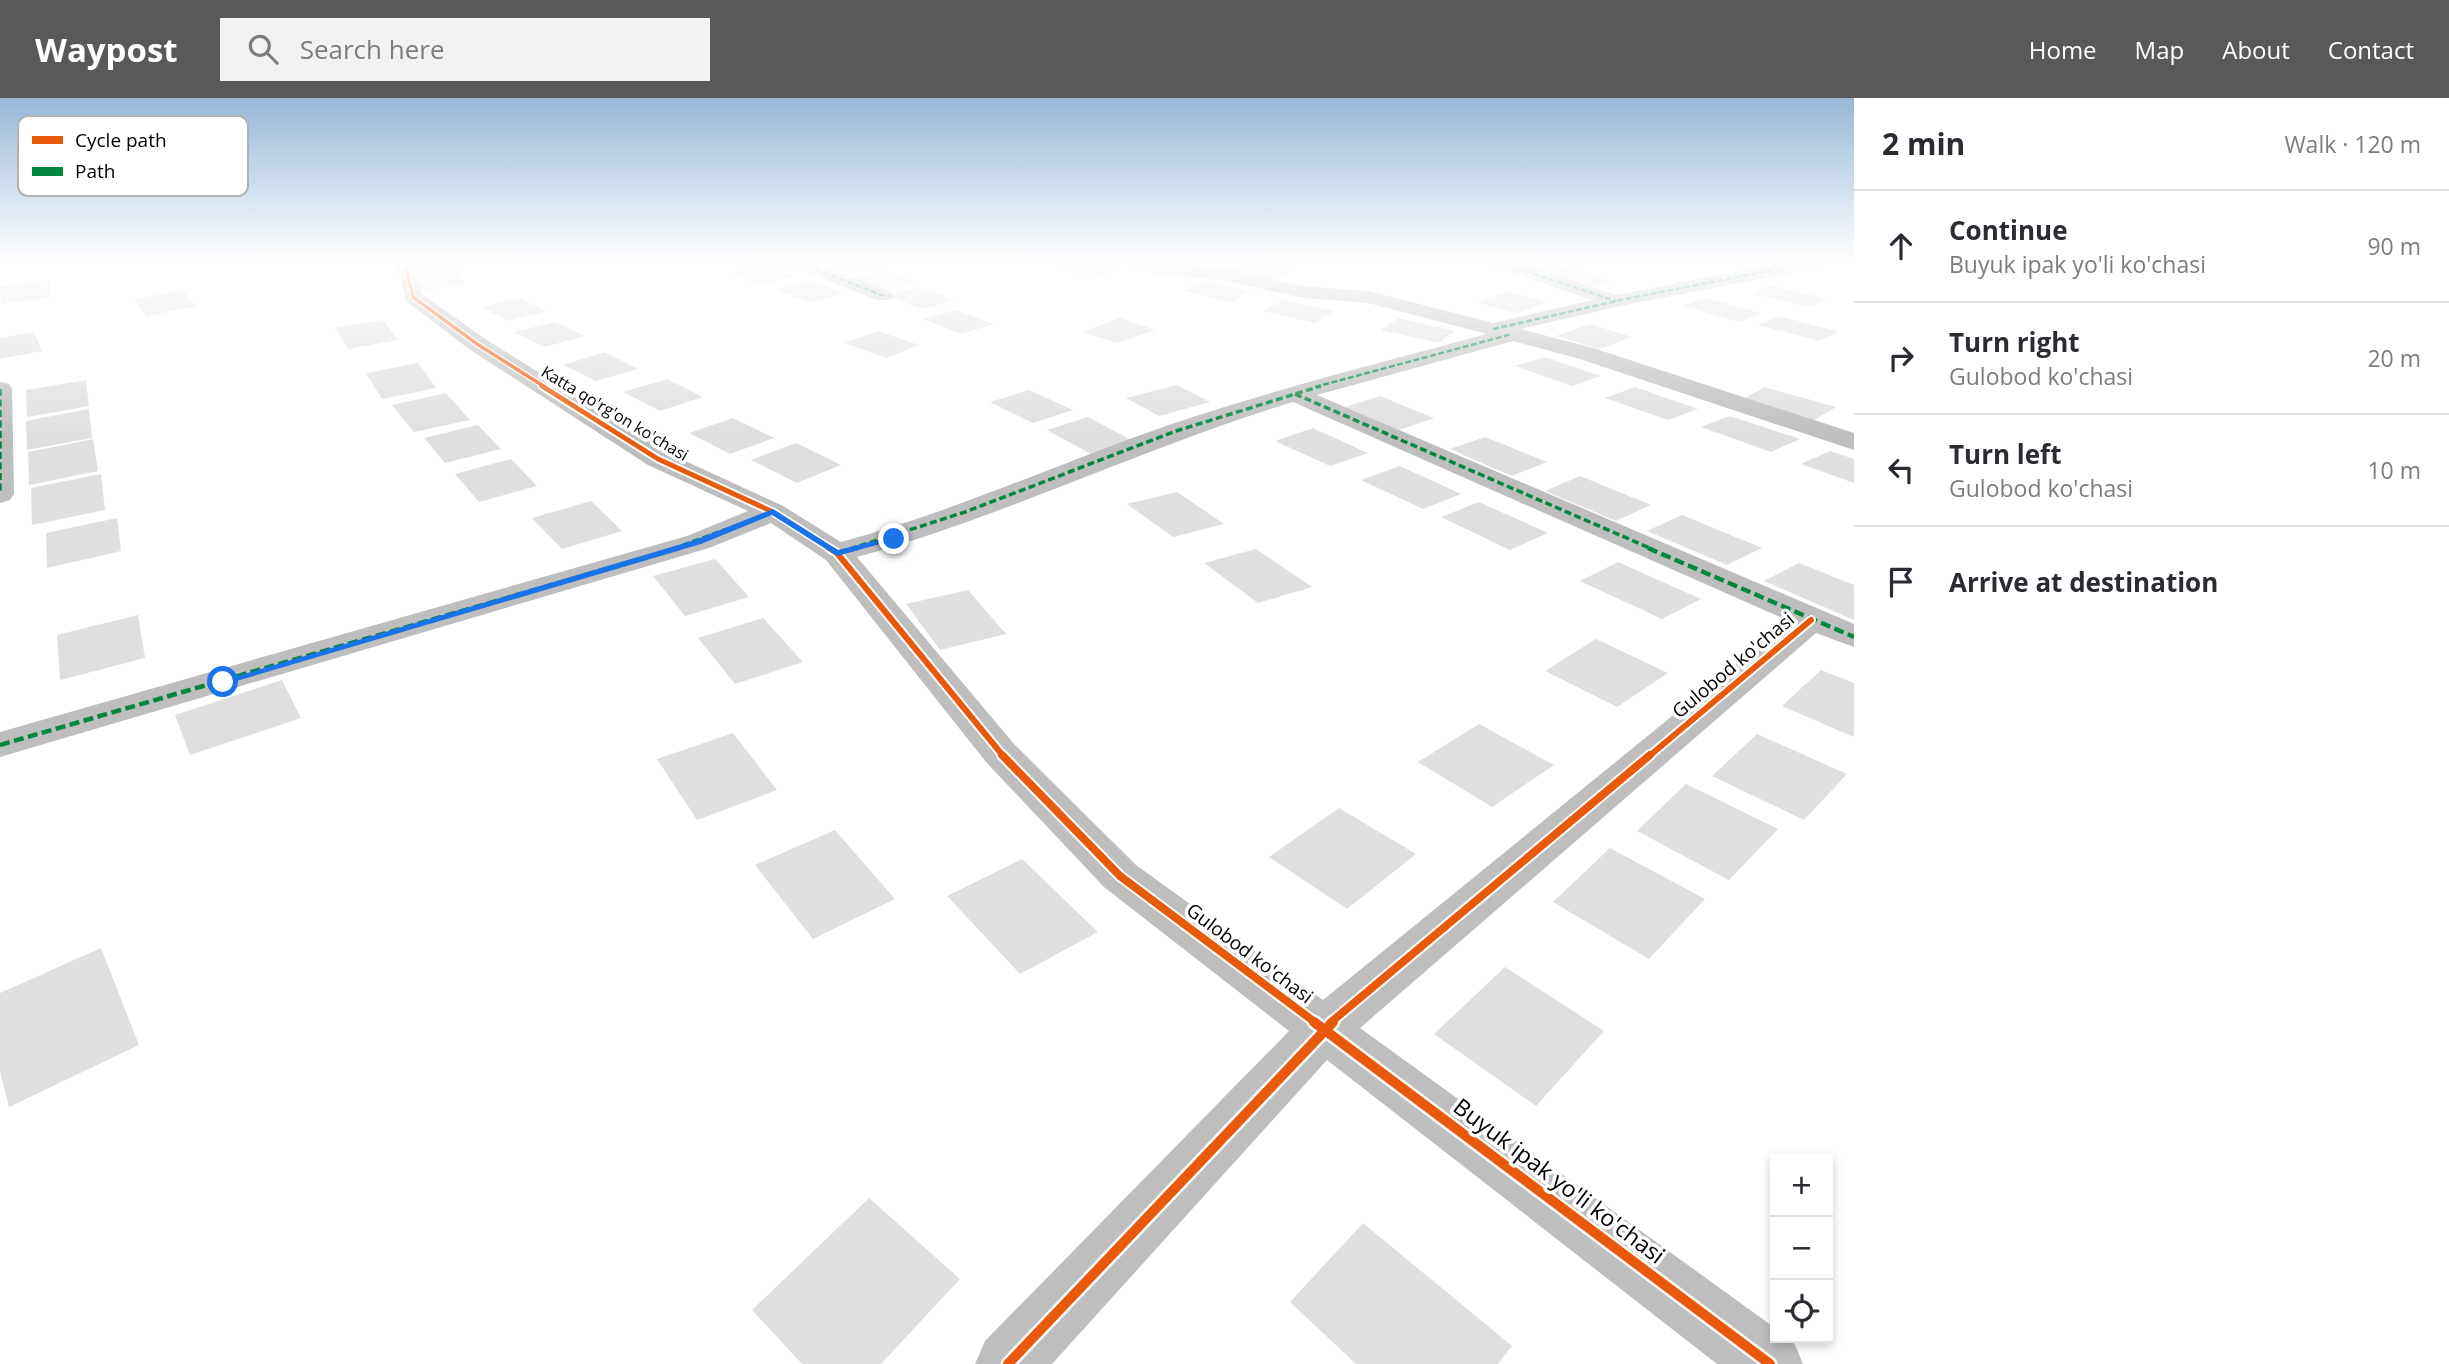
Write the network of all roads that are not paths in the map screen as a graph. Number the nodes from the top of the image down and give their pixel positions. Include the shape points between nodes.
1 (443, 319) edge
2 (1453, 319) edge
3 (1550, 319) edge
4 (1502, 332) junction
5 (0, 389) edge
6 (1295, 394) junction
7 (1854, 442) edge
8 (0, 494) edge
9 (773, 512) junction
10 (837, 553) junction
11 (1811, 620) junction
12 (1854, 637) edge
13 (0, 745) edge
14 (1325, 1028) junction
15 (1008, 1364) edge
16 (1770, 1364) edge

1 - 9 street, Katta qo'rg'on ko'chasi via 658,458
2 - 4 street
3 - 4 street
4 - 6 street
4 - 7 street via 1585,353
5 - 8 street
6 - 10 street via 1177,431 894,539
6 - 11 street, Gulobod ko'chasi
9 - 10 street, Gulobod ko'chasi
9 - 13 street via 698,542
10 - 14 street, Gulobod ko'chasi via 1000,753 1120,876
11 - 12 street, Gulobod ko'chasi
11 - 14 street, Gulobod ko'chasi
14 - 15 street
14 - 16 street, Buyuk ipak yo'li ko'chasi

